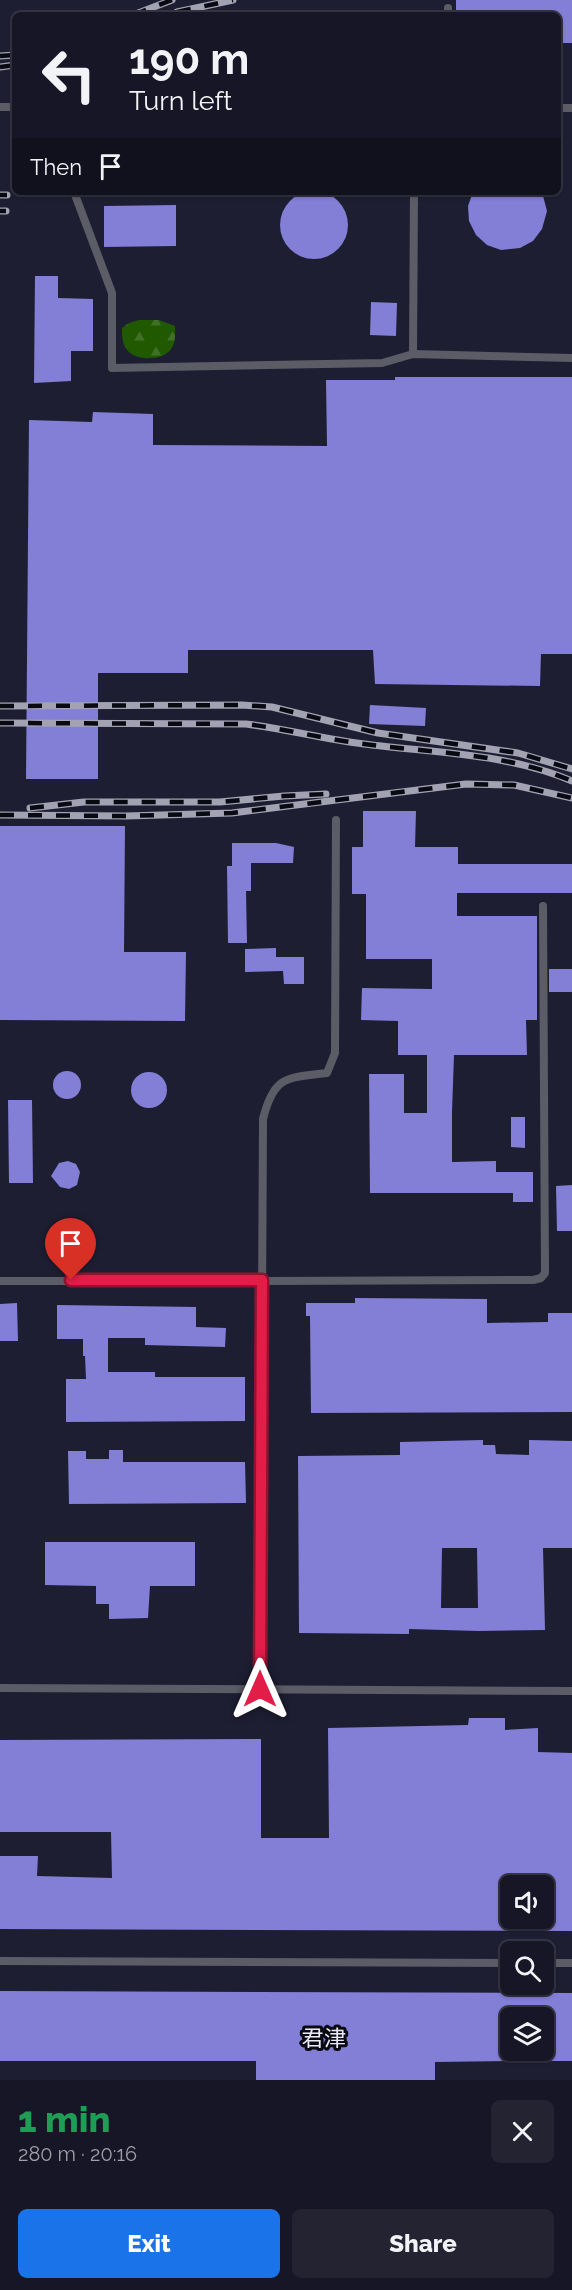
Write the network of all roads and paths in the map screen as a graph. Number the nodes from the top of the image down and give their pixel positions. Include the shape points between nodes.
1 (75, 195) edge
2 (414, 195) edge
3 (413, 354) junction
4 (572, 358) edge
5 (336, 820) dead end
6 (543, 906) dead end
7 (262, 1280) junction
8 (0, 1281) edge
9 (0, 1688) edge
10 (260, 1689) junction
11 (572, 1691) edge
12 (0, 1961) edge
13 (500, 1963) edge
14 (554, 1963) edge
15 (572, 1963) edge

1 - 3 lane via 112,294 112,368 382,363
2 - 3 lane
3 - 4 lane
5 - 7 lane via 335,1053 327,1073 288,1078 269,1096 263,1119
6 - 7 lane via 545,1273 532,1280
7 - 8 lane
7 - 10 lane
9 - 10 lane
10 - 11 lane
12 - 13 lane
14 - 15 lane

